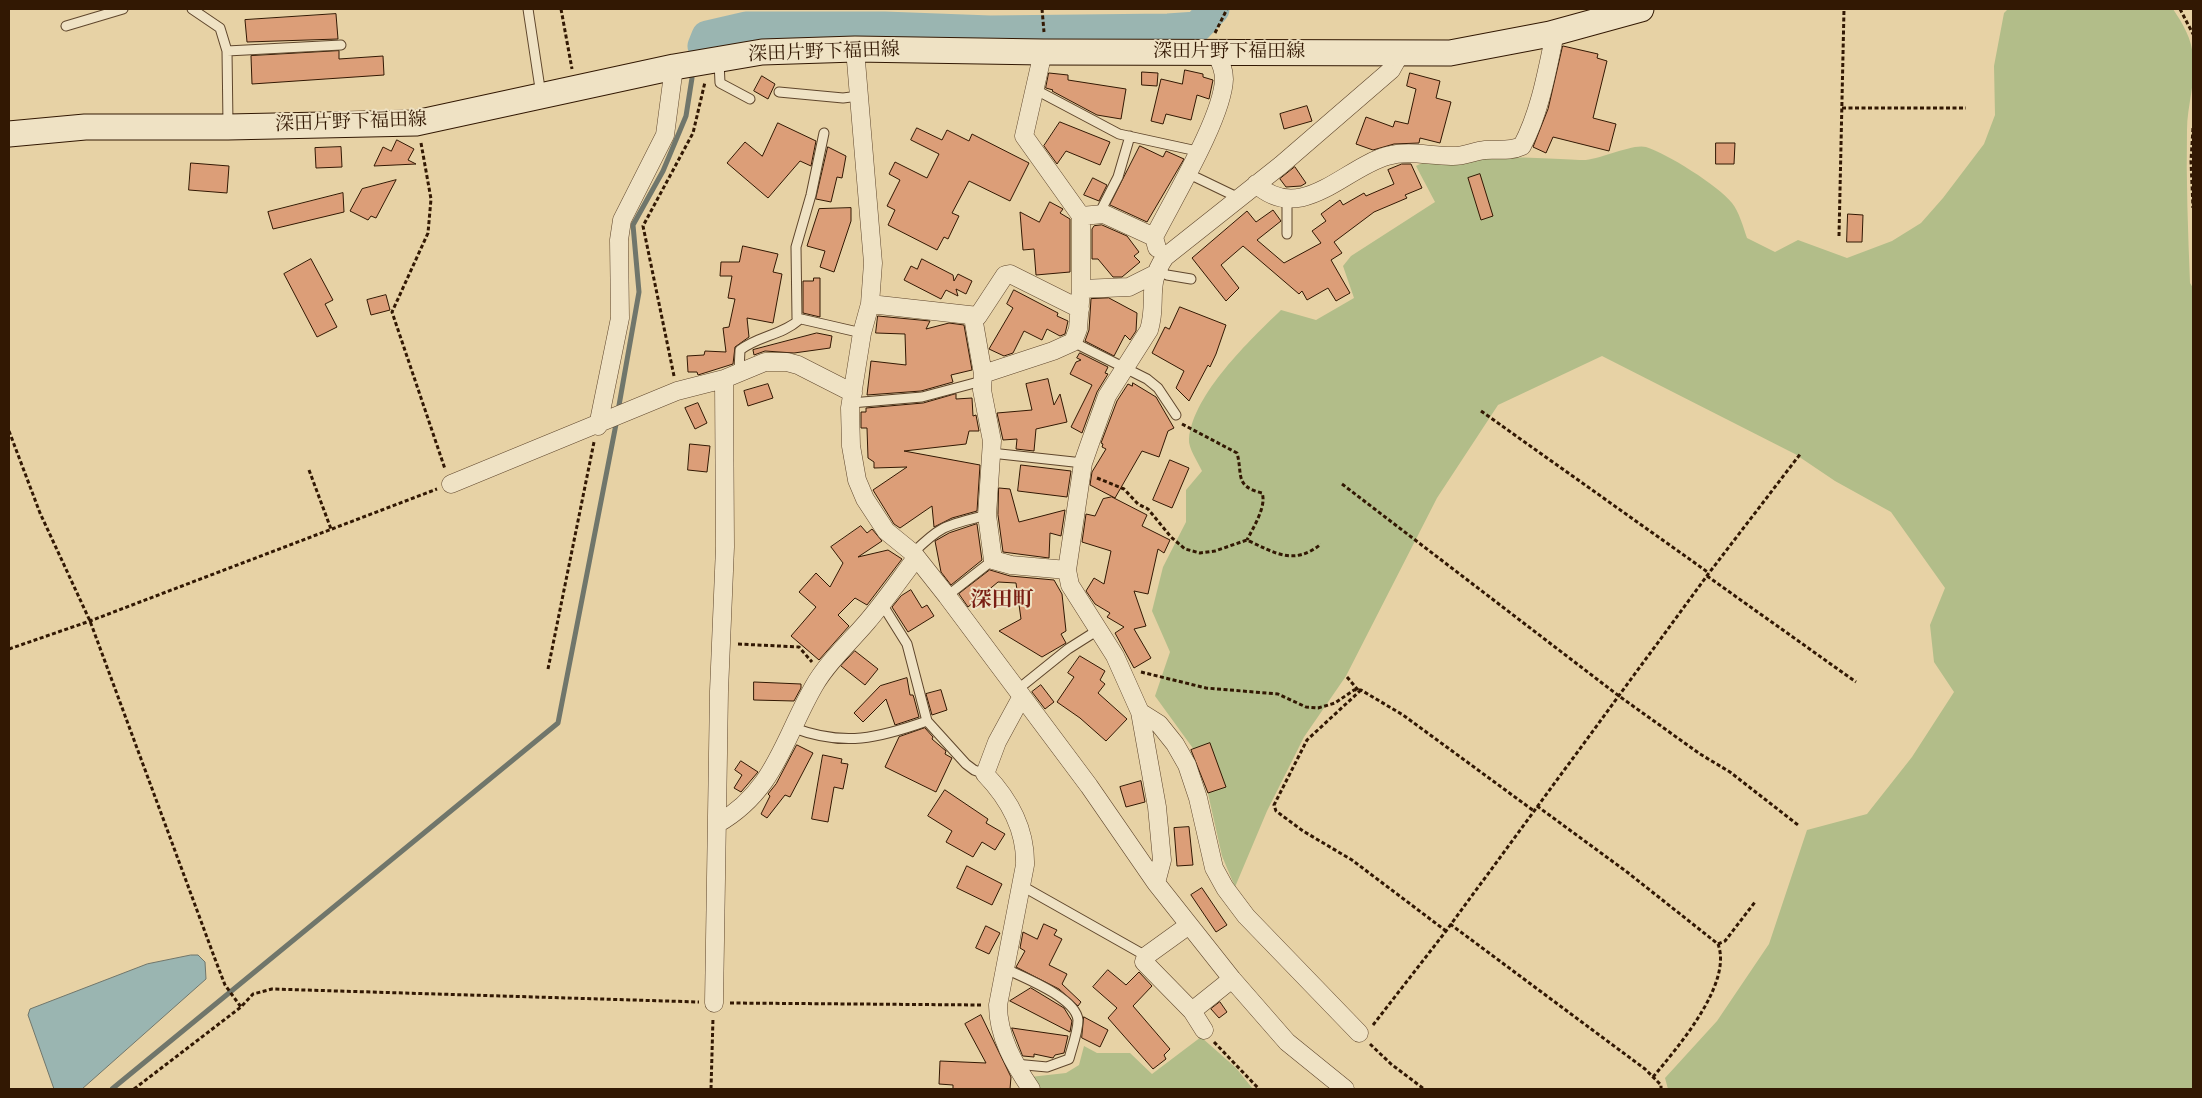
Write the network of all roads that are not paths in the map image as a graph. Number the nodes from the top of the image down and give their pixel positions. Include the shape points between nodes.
1 (123, 9) edge
2 (192, 9) edge
3 (528, 9) edge
4 (1641, 9) edge
5 (66, 26) dead end
6 (1555, 33) junction
7 (341, 45) dead end
8 (855, 49) junction
9 (227, 51) junction
10 (1043, 52) junction
11 (1216, 53) junction
12 (1400, 54) junction
13 (714, 59) junction
14 (674, 67) junction
15 (1036, 90) junction
16 (779, 92) dead end
17 (859, 96) junction
18 (542, 97) junction
19 (750, 99) dead end
20 (228, 127) junction
21 (9, 134) edge
22 (824, 134) dead end
23 (1130, 136) junction
24 (1198, 151) junction
25 (1187, 173) junction
26 (1256, 184) junction
27 (1239, 198) junction
28 (1286, 200) junction
29 (1090, 215) junction
30 (1287, 234) dead end
31 (1154, 237) junction
32 (1158, 269) junction
33 (1191, 279) dead end
34 (1081, 289) junction
35 (870, 304) junction
36 (1080, 308) junction
37 (973, 317) junction
38 (798, 320) junction
39 (862, 333) junction
40 (1073, 342) junction
41 (1126, 368) junction
42 (731, 375) junction
43 (983, 377) junction
44 (852, 398) junction
45 (1176, 415) road end
46 (598, 426) junction
47 (991, 453) junction
48 (1083, 467) junction
49 (450, 484) road end
50 (987, 515) junction
51 (914, 556) junction
52 (993, 560) junction
53 (1067, 570) junction
54 (947, 596) junction
55 (882, 604) junction
56 (1098, 630) junction
57 (1020, 693) junction
58 (1140, 712) junction
59 (927, 720) junction
60 (794, 728) junction
61 (985, 774) junction
62 (717, 824) junction
63 (1156, 883) junction
64 (1022, 886) junction
65 (1189, 926) junction
66 (1146, 956) junction
67 (1006, 969) junction
68 (1232, 979) junction
69 (714, 1003) road end
70 (1192, 1011) junction
71 (1204, 1030) road end
72 (1359, 1033) road end
73 (1015, 1064) junction
74 (1031, 1089) edge
75 (1345, 1089) edge

1 - 5 lane
2 - 9 lane via 220,28
3 - 18 lane
4 - 6 main road, 深田片野下福田線
6 - 12 main road, 深田片野下福田線 via 1450,53
6 - 28 street via 1546,76 1522,146 1514,150 1485,150 1452,156 1417,152 1387,156 1322,190 1303,198
7 - 9 lane
8 - 10 main road, 深田片野下福田線
8 - 13 main road, 深田片野下福田線 via 762,52
8 - 17 street
9 - 20 lane
10 - 11 main road, 深田片野下福田線
10 - 15 street
11 - 12 main road, 深田片野下福田線
11 - 24 street via 1224,80 1214,118
12 - 26 street via 1391,70
13 - 14 main road, 深田片野下福田線
13 - 19 lane via 720,83
14 - 18 main road, 深田片野下福田線
14 - 46 street via 665,135 622,220 619,240 620,318
15 - 23 lane via 1119,134
15 - 29 street via 1024,136
16 - 17 lane via 843,98
17 - 35 street via 873,263
18 - 20 main road, 深田片野下福田線 via 416,123
20 - 21 main road, 深田片野下福田線 via 85,127
22 - 38 lane via 796,248 795,305
23 - 24 lane
23 - 29 lane via 1118,177
24 - 25 street
25 - 27 lane
25 - 31 street
26 - 27 street
26 - 28 street via 1276,198
27 - 32 street via 1181,242
28 - 30 lane
29 - 31 street via 1104,214
29 - 34 street
31 - 32 street
32 - 33 lane via 1167,275
32 - 34 street via 1129,287
32 - 41 street via 1149,330
34 - 36 street
35 - 37 street
35 - 39 street
36 - 37 street via 1010,274 1005,275 978,316
36 - 40 street
37 - 43 street
38 - 39 lane
38 - 42 lane via 789,328 740,350
39 - 44 street
40 - 41 lane
40 - 43 street
41 - 45 lane via 1158,388
41 - 48 street via 1107,396
42 - 44 street via 765,362 787,362 810,369
42 - 46 street via 677,391
42 - 62 street
43 - 44 lane via 922,397
43 - 47 street
44 - 51 street via 850,446 857,480 886,531
46 - 49 street
47 - 48 lane
47 - 50 street
48 - 53 street
50 - 51 lane via 934,532
50 - 52 street
51 - 54 street
51 - 55 street
52 - 53 street via 1010,565
52 - 54 lane
53 - 56 street via 1070,585
54 - 57 street
55 - 59 lane via 907,644
55 - 60 street via 823,673
56 - 57 lane via 1068,649
56 - 58 street via 1121,669
57 - 61 street
57 - 63 street
58 - 63 street via 1157,806 1162,860
58 - 72 street via 1158,724 1187,765 1214,868 1224,888 1246,916
59 - 60 lane via 876,738 822,736
59 - 61 lane via 966,764
60 - 62 street via 756,794
61 - 64 street via 1010,806 1020,830 1026,849
62 - 69 street
63 - 65 street
64 - 66 lane
64 - 67 street
65 - 66 street
65 - 68 street
66 - 70 street via 1144,962
67 - 73 street via 998,1020
67 - 73 lane via 1062,999 1076,1012 1078,1022 1069,1059 1046,1067
68 - 70 street
68 - 75 street via 1287,1042
70 - 71 street
73 - 74 street

